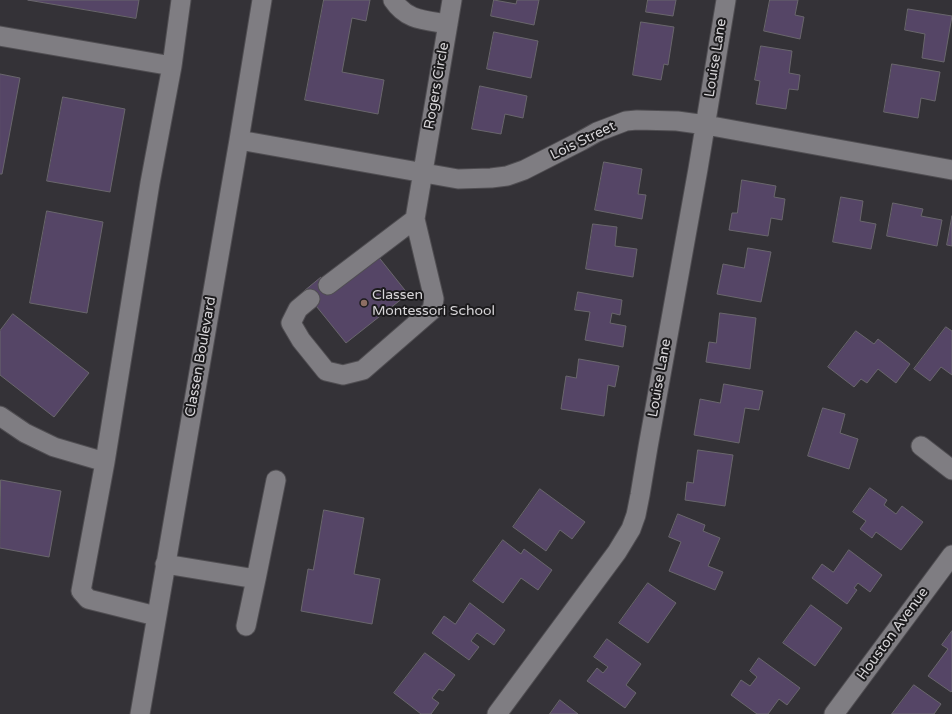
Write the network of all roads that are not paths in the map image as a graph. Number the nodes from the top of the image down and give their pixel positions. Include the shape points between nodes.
1 (181, 0) edge
2 (262, 0) edge
3 (393, 0) edge
4 (452, 0) edge
5 (726, 0) edge
6 (448, 24) junction
7 (0, 36) edge
8 (172, 66) junction
9 (706, 125) junction
10 (239, 140) junction
11 (952, 170) edge
12 (422, 173) junction
13 (415, 218) junction
14 (328, 285) dead end
15 (310, 299) dead end
16 (0, 416) edge
17 (921, 446) dead end
18 (105, 462) junction
19 (952, 470) edge
20 (276, 480) dead end
21 (952, 555) edge
22 (165, 564) junction
23 (256, 579) junction
24 (156, 616) junction
25 (246, 626) dead end
26 (140, 714) edge
27 (497, 714) edge
28 (834, 714) edge

1 - 8 street
2 - 10 street, Classen Boulevard
3 - 6 street via 400,10 418,19
4 - 6 street, Rogers Circle
5 - 9 street, Louise Lane
6 - 12 street, Rogers Circle
7 - 8 street
8 - 18 street via 150,183
9 - 11 street, Lois Street
9 - 12 street, Lois Street via 676,121 626,121 597,132 545,160 507,176 458,179
9 - 27 street, Louise Lane via 636,515 618,552
10 - 12 street, Lois Street
10 - 22 street, Classen Boulevard
12 - 13 street, Rogers Circle
13 - 14 street
13 - 15 street via 434,299 432,310 364,370 343,375 326,371 301,340 291,323 298,309
16 - 18 street via 25,433 54,447
17 - 19 street
18 - 24 street via 81,591 88,599
20 - 23 street
21 - 28 street, Houston Avenue
22 - 23 street
22 - 24 street, Classen Boulevard
23 - 25 street
24 - 26 street, Classen Boulevard

